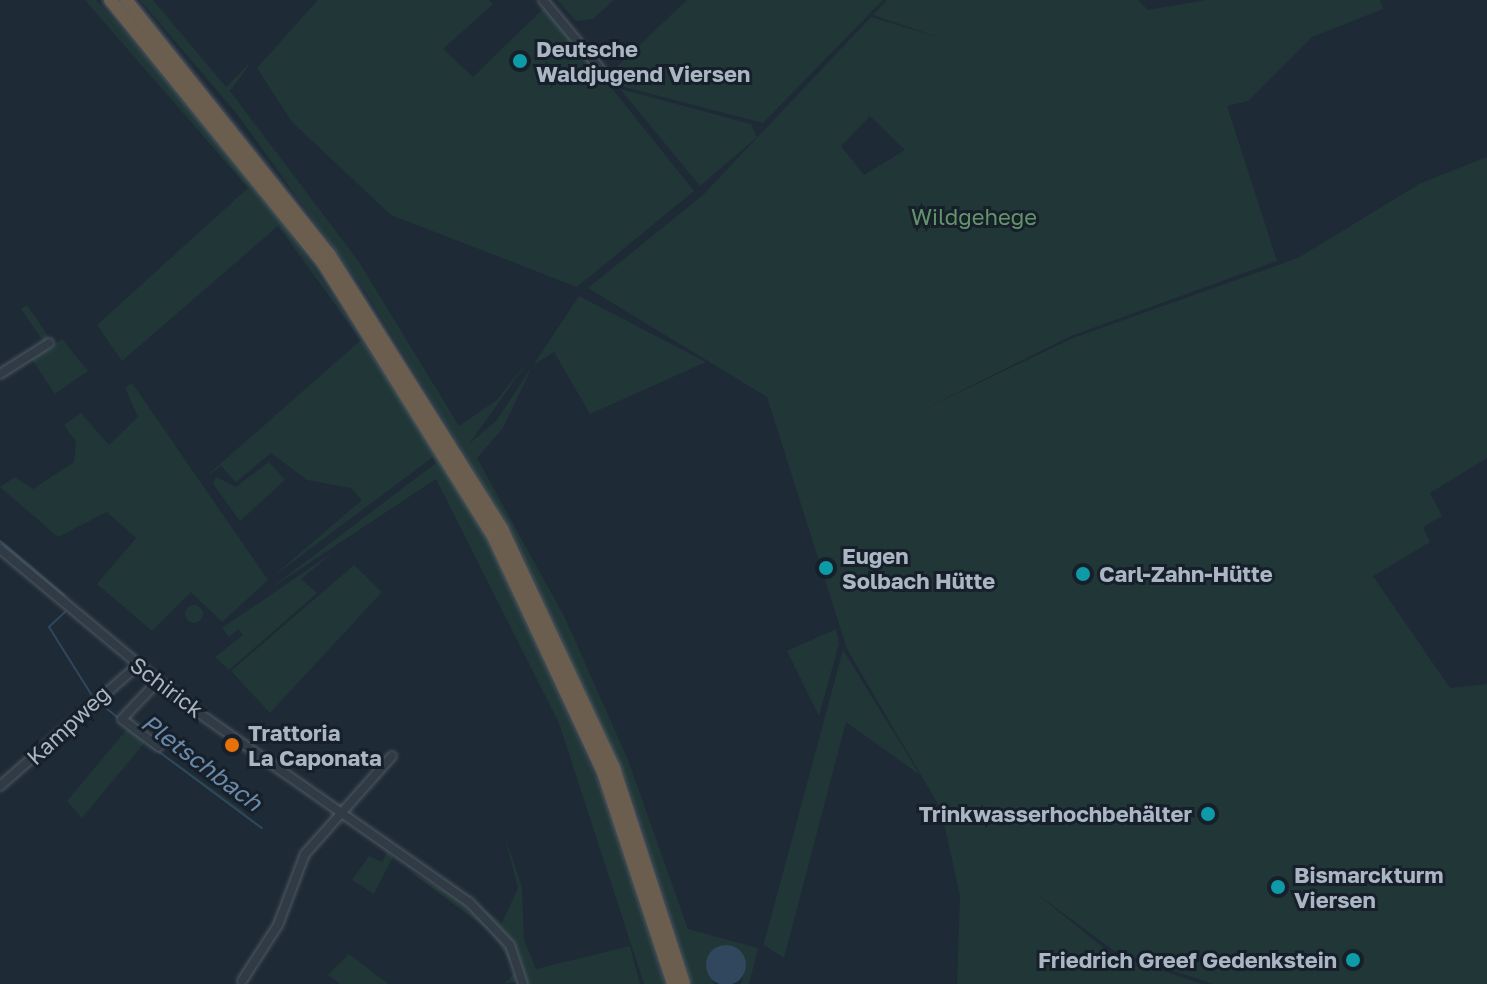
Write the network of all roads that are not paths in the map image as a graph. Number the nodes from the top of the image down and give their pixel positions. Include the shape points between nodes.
1 (102, 0) edge
2 (110, 0) edge
3 (543, 0) edge
4 (128, 2) edge
5 (136, 28) junction
6 (602, 71) dead end
7 (49, 343) dead end
8 (0, 374) edge
9 (0, 549) edge
10 (138, 665) junction
11 (158, 681) junction
12 (159, 747) dead end
13 (392, 756) dead end
14 (0, 786) edge
15 (344, 813) junction
16 (242, 981) dead end
17 (523, 984) edge
18 (673, 984) edge
19 (684, 984) edge

1 - 5 highway
2 - 5 highway
3 - 6 street
4 - 19 highway via 338,266 502,529 614,768
5 - 18 highway via 323,263 492,534 603,772
7 - 8 street
9 - 10 street, Schirick
10 - 11 street, Schirick
10 - 14 street, Kampweg
11 - 12 street, Kampweg via 122,719
11 - 15 street, Schirick
13 - 15 street
15 - 16 street via 305,854 278,925
15 - 17 street, Schirick via 481,912 516,954

